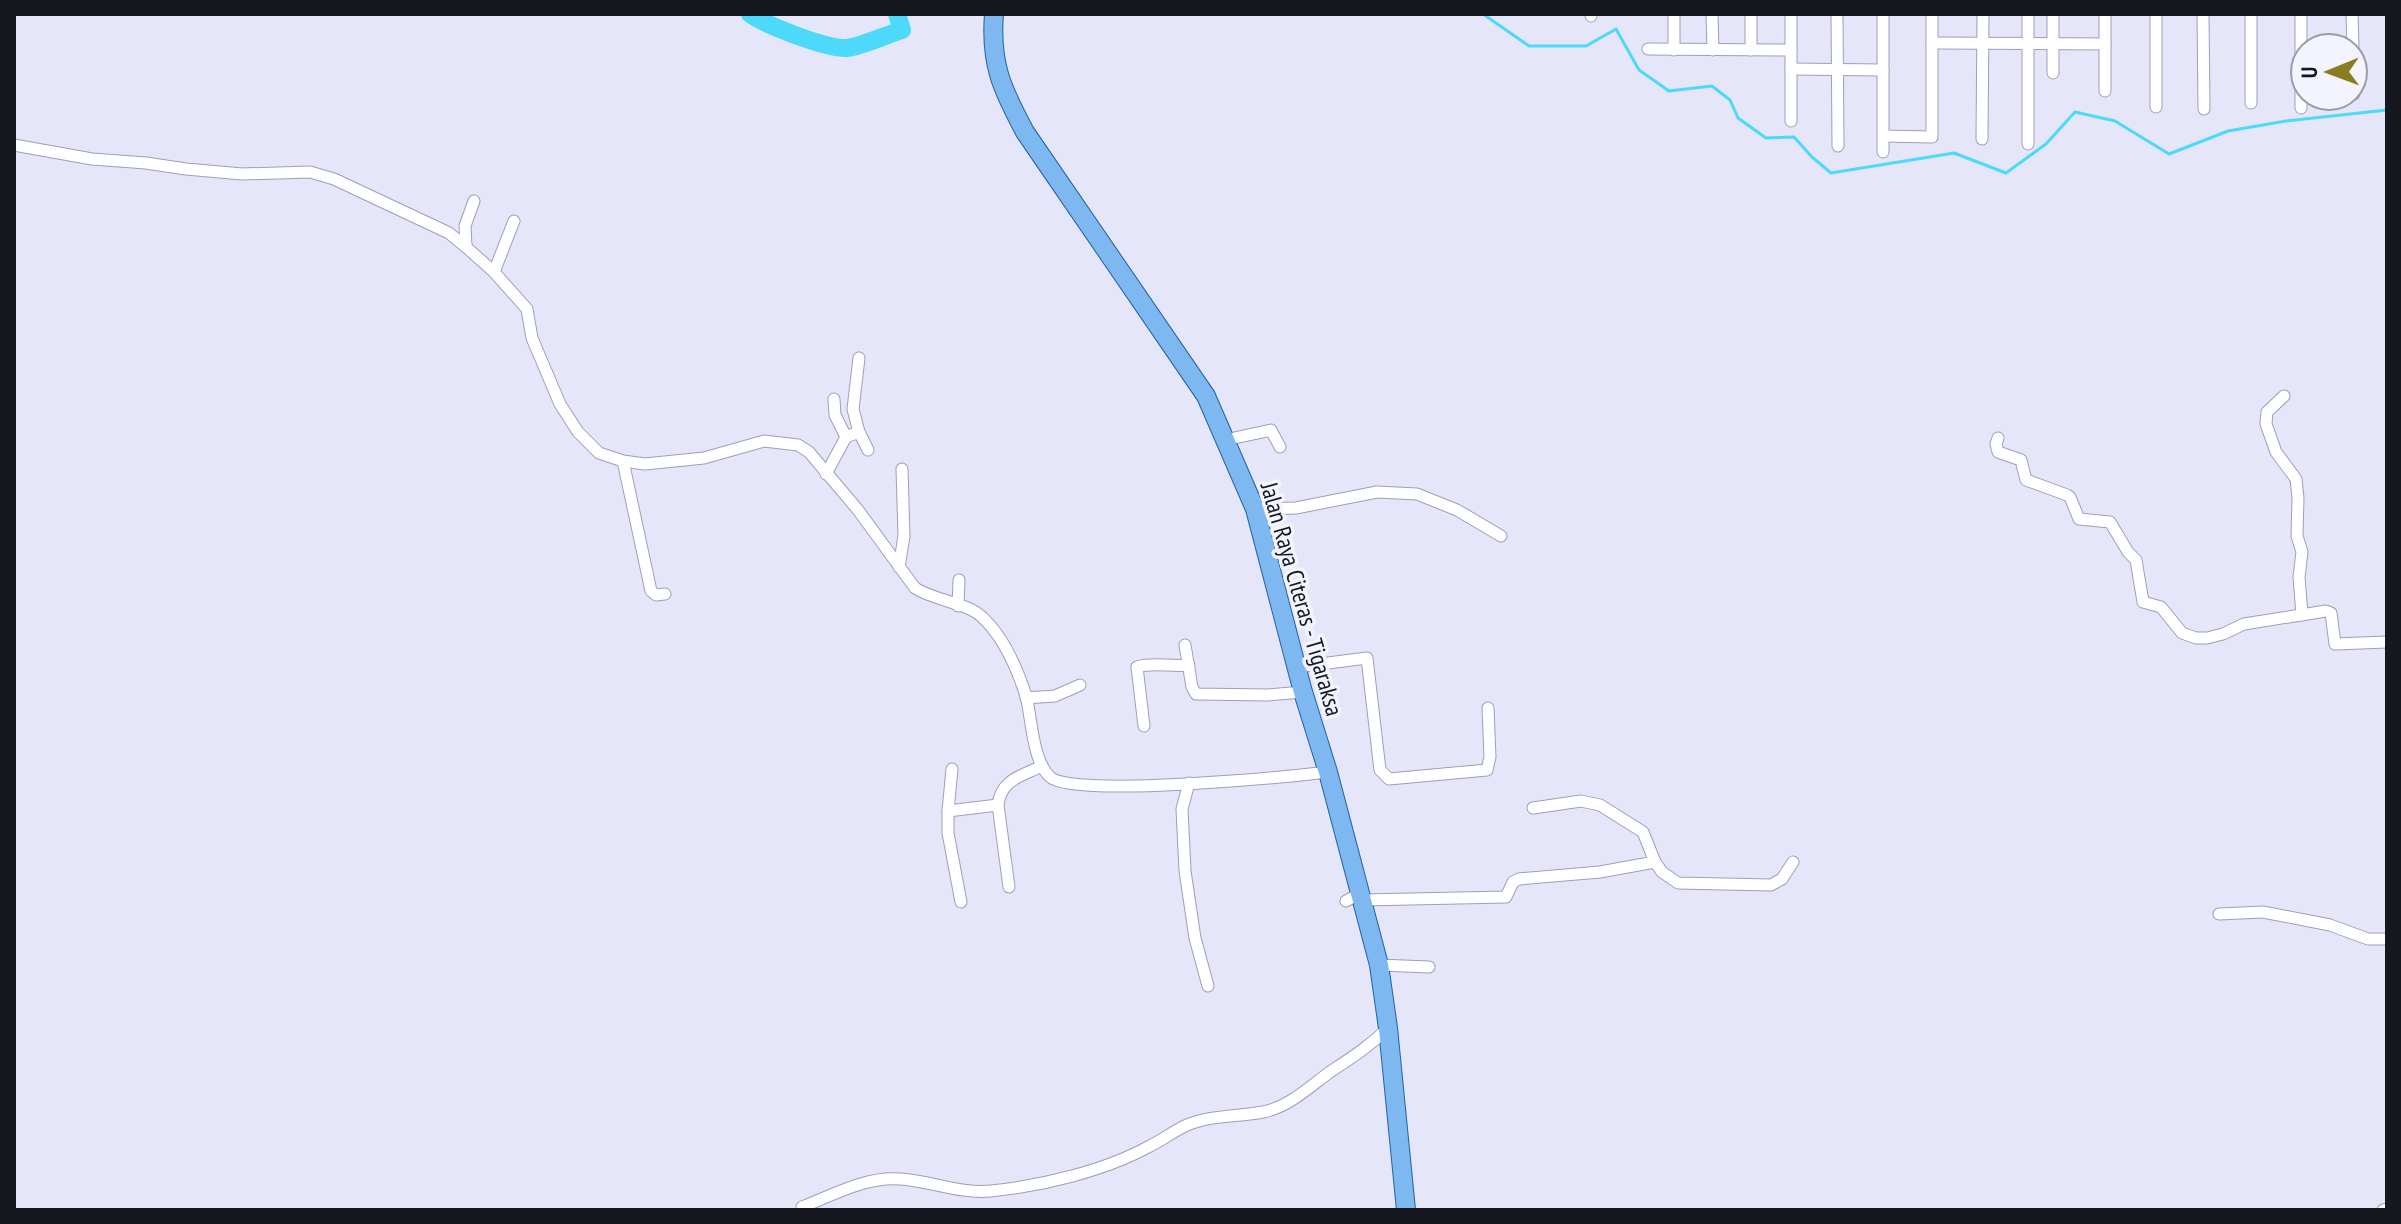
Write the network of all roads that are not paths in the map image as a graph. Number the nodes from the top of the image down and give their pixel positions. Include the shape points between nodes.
1 (994, 14) edge
2 (1674, 14) edge
3 (1712, 14) edge
4 (1751, 14) edge
5 (1791, 14) edge
6 (1837, 14) edge
7 (1883, 14) edge
8 (1932, 14) edge
9 (1983, 14) edge
10 (2028, 14) edge
11 (2053, 14) edge
12 (2105, 14) edge
13 (2156, 14) edge
14 (2203, 14) edge
15 (2251, 14) edge
16 (1932, 43) junction
17 (1983, 43) junction
18 (2028, 44) junction
19 (2054, 44) junction
20 (2105, 44) junction
21 (1648, 49) dead end
22 (1674, 50) junction
23 (1713, 50) junction
24 (1751, 50) junction
25 (1791, 50) junction
26 (1791, 69) junction
27 (1837, 69) junction
28 (1883, 70) junction
29 (2053, 73) dead end
30 (2105, 91) dead end
31 (2251, 103) dead end
32 (2156, 107) dead end
33 (2204, 109) dead end
34 (1791, 121) dead end
35 (1883, 136) junction
36 (1982, 139) dead end
37 (2028, 144) dead end
38 (14, 145) edge
39 (1838, 146) dead end
40 (1883, 152) dead end
41 (474, 201) dead end
42 (514, 221) dead end
43 (466, 247) junction
44 (494, 272) junction
45 (859, 358) dead end
46 (2284, 396) dead end
47 (834, 399) dead end
48 (859, 432) junction
49 (846, 437) junction
50 (1998, 438) dead end
51 (1225, 440) junction
52 (1280, 447) dead end
53 (868, 450) dead end
54 (623, 461) junction
55 (902, 469) dead end
56 (826, 474) junction
57 (1255, 509) junction
58 (1501, 536) dead end
59 (899, 567) junction
60 (959, 580) dead end
61 (665, 594) dead end
62 (958, 606) junction
63 (2302, 615) junction
64 (2387, 642) edge
65 (1185, 645) dead end
66 (1189, 665) junction
67 (1297, 667) junction
68 (1080, 685) dead end
69 (1303, 692) junction
70 (1026, 698) junction
71 (1488, 708) dead end
72 (1144, 726) dead end
73 (1042, 766) junction
74 (952, 769) dead end
75 (1328, 772) junction
76 (1189, 783) junction
77 (998, 805) junction
78 (1533, 808) dead end
79 (948, 811) junction
80 (1655, 862) junction
81 (1793, 862) dead end
82 (1009, 887) dead end
83 (1356, 898) junction
84 (961, 902) dead end
85 (2219, 914) dead end
86 (2387, 939) edge
87 (1379, 965) junction
88 (1429, 967) dead end
89 (1208, 986) dead end
90 (1388, 1028) junction
91 (802, 1207) dead end
92 (1406, 1210) edge

1 - 51 main road, Jalan Raya Citeras - Tigaraksa via 994,54 1004,94 1206,396
2 - 22 street
3 - 23 street
4 - 24 street
5 - 25 street
6 - 27 street
7 - 28 street
8 - 16 street
9 - 17 street
10 - 18 street
11 - 19 street
12 - 20 street
13 - 32 street
14 - 33 street
15 - 31 street
16 - 17 street
16 - 35 street via 1932,137
17 - 18 street
17 - 36 street
18 - 19 street
18 - 37 street
19 - 20 street
19 - 29 street
20 - 30 street
21 - 22 street
22 - 23 street
23 - 24 street
24 - 25 street
25 - 26 street
26 - 27 street
26 - 34 street
27 - 28 street
27 - 39 street
28 - 35 street
35 - 40 street
38 - 43 street via 186,169 310,172 449,233
41 - 43 street via 465,226
42 - 44 street
43 - 44 street
44 - 54 street via 527,309 543,367 578,432 599,453
45 - 48 street via 853,409
46 - 63 street via 2267,412 2266,424 2276,452 2296,479
47 - 49 street
48 - 49 street
48 - 53 street
49 - 56 street
50 - 63 street via 1998,452 2021,460 2026,480 2070,497 2079,519 2110,522 2136,560 2143,602 2161,607 2182,633 2207,638 2244,624
51 - 52 street via 1271,430
51 - 57 main road, Jalan Raya Citeras - Tigaraksa
54 - 56 street via 685,461 780,441 809,452
54 - 61 street via 651,591
55 - 59 street via 904,536
56 - 59 street
57 - 58 street via 1296,508 1377,492 1417,494
57 - 67 main road, Jalan Raya Citeras - Tigaraksa
59 - 62 street via 915,588
60 - 62 street
62 - 70 street via 972,609 997,636
63 - 64 street via 2329,612 2335,644
65 - 66 street
66 - 69 street via 1196,694
66 - 72 street via 1137,667
67 - 69 main road, Jalan Raya Citeras - Tigaraksa
67 - 71 street via 1367,658 1380,770 1389,779 1487,770
68 - 70 street via 1055,696
69 - 75 main road, Jalan Raya Citeras - Tigaraksa
70 - 73 street
73 - 76 street via 1062,784
73 - 77 street via 1006,783
74 - 79 street
75 - 76 street
75 - 83 main road, Jalan Raya Citeras - Tigaraksa
76 - 89 street via 1182,809 1185,871
77 - 79 street
77 - 82 street
78 - 80 street via 1581,801 1600,805 1643,832
79 - 84 street
80 - 81 street via 1678,883 1771,885
80 - 83 street via 1519,879 1506,897
83 - 87 main road, Jalan Raya Citeras - Tigaraksa
85 - 86 street via 2263,912 2330,925 2368,939
87 - 88 street
87 - 90 main road, Jalan Raya Citeras - Tigaraksa
90 - 91 street via 1287,1103 1265,1112 1188,1125 1090,1170 989,1192 878,1180
90 - 92 main road, Jalan Raya Citeras - Tigaraksa

